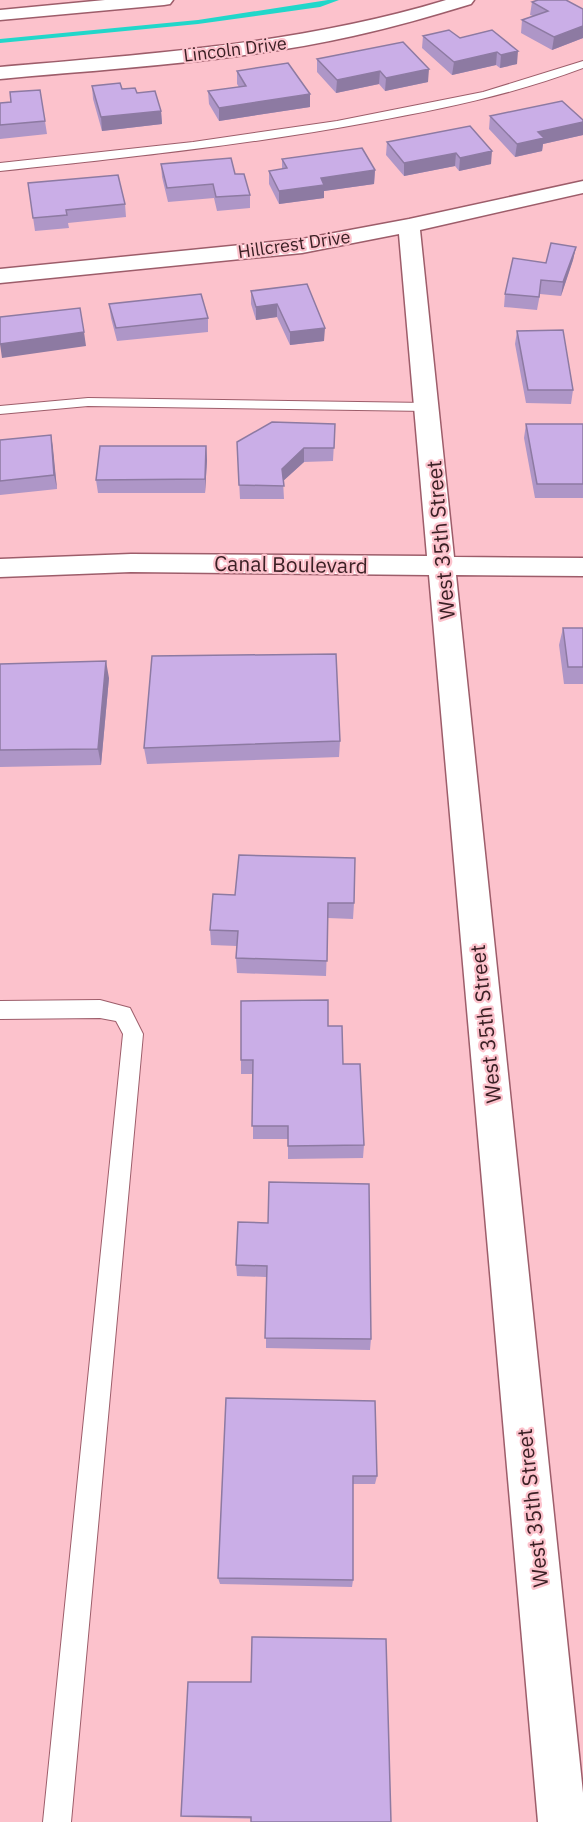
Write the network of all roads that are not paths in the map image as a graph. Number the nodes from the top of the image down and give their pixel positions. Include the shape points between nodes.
1 (164, 0) edge
2 (465, 0) edge
3 (0, 15) edge
4 (583, 64) edge
5 (0, 73) edge
6 (0, 166) edge
7 (583, 187) edge
8 (410, 226) junction
9 (0, 276) edge
10 (427, 407) junction
11 (0, 410) edge
12 (443, 566) junction
13 (583, 567) edge
14 (0, 568) edge
15 (0, 1010) edge
16 (57, 1822) edge
17 (562, 1822) edge

1 - 3 street
2 - 5 street, Lincoln Drive via 430,12 297,41
4 - 6 lane via 487,97 320,129
7 - 8 street, Hillcrest Drive
8 - 9 street, Hillcrest Drive via 302,246
8 - 10 street, West 35th Street
10 - 11 lane via 88,402
10 - 12 street, West 35th Street
12 - 13 street, Canal Boulevard
12 - 14 street, Canal Boulevard via 130,562
12 - 17 street, West 35th Street
15 - 16 lane via 100,1009 123,1014 133,1034

